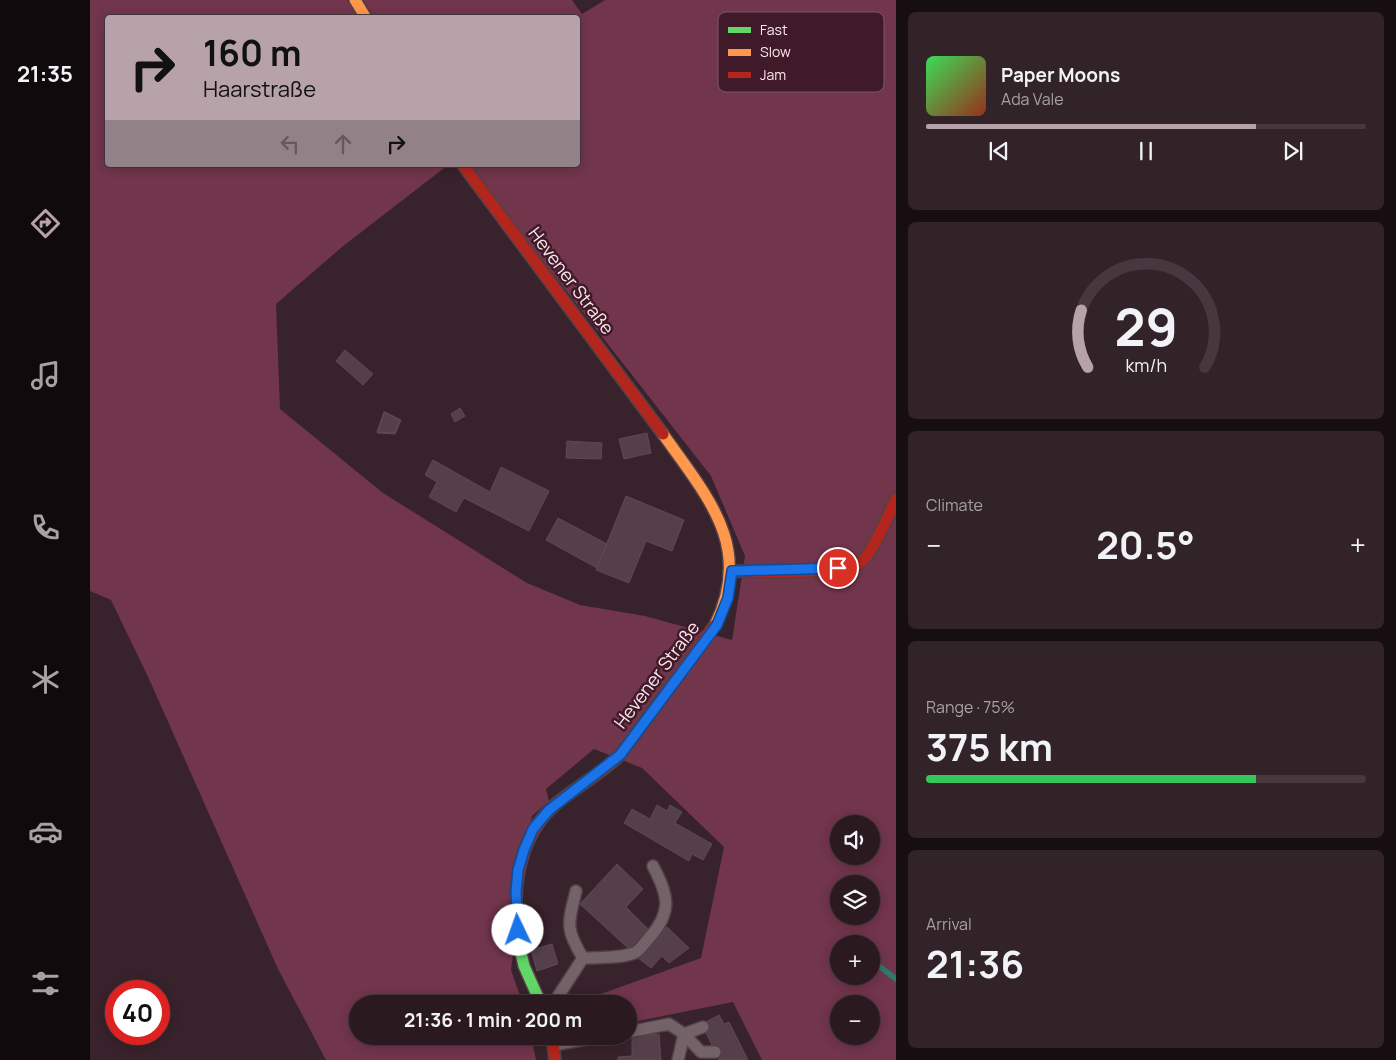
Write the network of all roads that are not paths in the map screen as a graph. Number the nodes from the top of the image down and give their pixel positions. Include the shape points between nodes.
1 (355, 0) edge
2 (364, 15) edge
3 (464, 167) edge
4 (896, 499) edge
5 (732, 571) junction
6 (653, 866) dead end
7 (576, 891) dead end
8 (583, 958) junction
9 (537, 995) edge
10 (559, 995) edge
11 (703, 1027) dead end
12 (637, 1030) edge
13 (684, 1034) junction
14 (554, 1045) edge
15 (715, 1052) dead end
16 (556, 1060) edge
17 (678, 1060) edge

1 - 2 street
3 - 5 street, Hevener Straße via 646,408 702,491 728,546
4 - 5 street via 876,540 860,563 838,568
5 - 9 street, Hevener Straße via 728,598 717,625 620,755 549,810 533,829 524,850 516,892 520,951
6 - 8 lane via 665,890 666,909 661,924 636,953 621,957
7 - 8 lane via 569,922 572,939
8 - 10 lane
11 - 13 lane
12 - 13 lane via 669,1024
13 - 15 lane via 702,1052
13 - 17 lane
14 - 16 street

